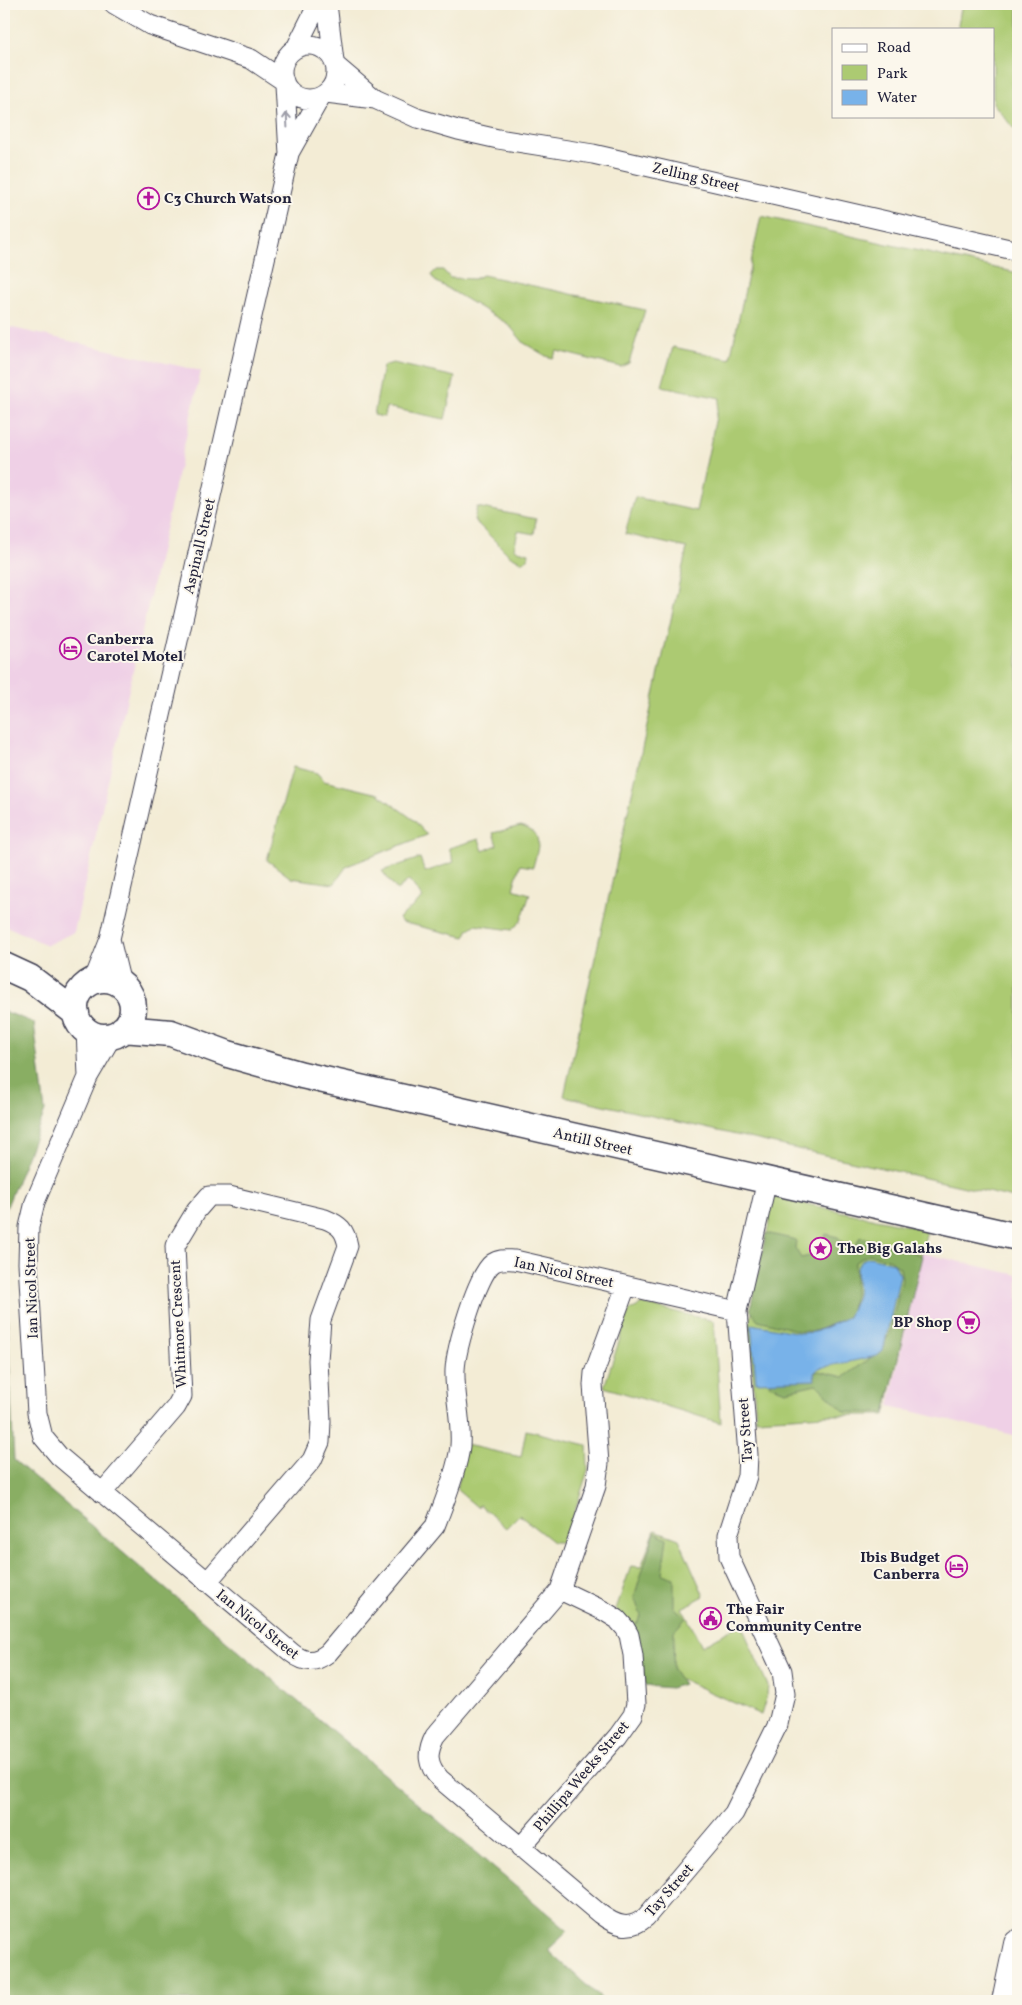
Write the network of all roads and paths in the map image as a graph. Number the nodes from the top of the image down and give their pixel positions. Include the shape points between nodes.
1 (114, 4) edge
2 (318, 4) edge
3 (327, 4) edge
4 (294, 49) junction
5 (251, 59) junction
6 (335, 63) junction
7 (285, 83) junction
8 (323, 95) junction
9 (375, 99) junction
10 (289, 154) junction
11 (1018, 251) edge
12 (110, 939) junction
13 (4, 966) edge
14 (30, 978) junction
15 (90, 983) junction
16 (126, 992) junction
17 (81, 1021) junction
18 (118, 1033) junction
19 (171, 1033) junction
20 (88, 1078) junction
21 (767, 1180) junction
22 (1018, 1236) edge
23 (626, 1286) junction
24 (737, 1311) junction
25 (102, 1493) junction
26 (208, 1582) junction
27 (560, 1590) junction
28 (520, 1848) junction
29 (1018, 1944) edge
30 (1006, 2001) edge

1 - 5 street via 150,25
2 - 4 street
3 - 6 street
4 - 5 street
4 - 6 street via 305,44 323,48
4 - 7 street via 283,63
5 - 7 street
6 - 8 street via 335,80
6 - 9 street, Zelling Street
7 - 8 street via 297,96
10 -> 7 street, Aspinall Street
8 - 9 street, Zelling Street
8 - 10 street, Aspinall Street
9 - 11 street, Zelling Street via 417,118 458,130 593,154
10 - 12 street, Aspinall Street
12 - 15 street, Aspinall Street
12 - 16 street, Aspinall Street
13 - 14 main road
14 - 15 main road
14 - 17 main road
15 - 16 main road via 112,980
15 - 17 main road via 78,998
16 - 18 main road via 132,1016
16 - 19 main road, Antill Street
17 - 18 main road via 103,1037
17 - 20 street, Ian Nicol Street
18 - 19 main road, Antill Street
18 - 20 street, Ian Nicol Street
19 - 21 main road, Antill Street via 228,1054 302,1075
20 - 25 street, Ian Nicol Street via 35,1202 29,1227 28,1263 37,1413 43,1437 59,1456
21 - 22 main road, Antill Street
21 - 24 street, Tay Street
23 - 24 street, Ian Nicol Street
23 - 26 street, Ian Nicol Street via 515,1260 500,1260 488,1267 478,1285 457,1355 455,1381 460,1448 441,1512 430,1532 324,1656 310,1662 299,1658
23 - 27 street, Tay Street via 594,1373 599,1463 596,1486
24 - 28 street, Tay Street via 748,1455 747,1476 728,1535 728,1551 732,1566 782,1671 785,1694 778,1724 734,1813 640,1922 626,1926 612,1923
25 - 26 street, Ian Nicol Street
25 - 26 street, Whitmore Crescent via 182,1396 175,1246 209,1196 229,1196 339,1224 348,1246 321,1320 318,1360 320,1442 312,1460
27 - 28 street, Phillipa Weeks Street via 604,1611 625,1628 632,1649 636,1704 618,1736
27 - 28 street, Tay Street via 436,1736 428,1751 434,1773
29 - 30 highway

